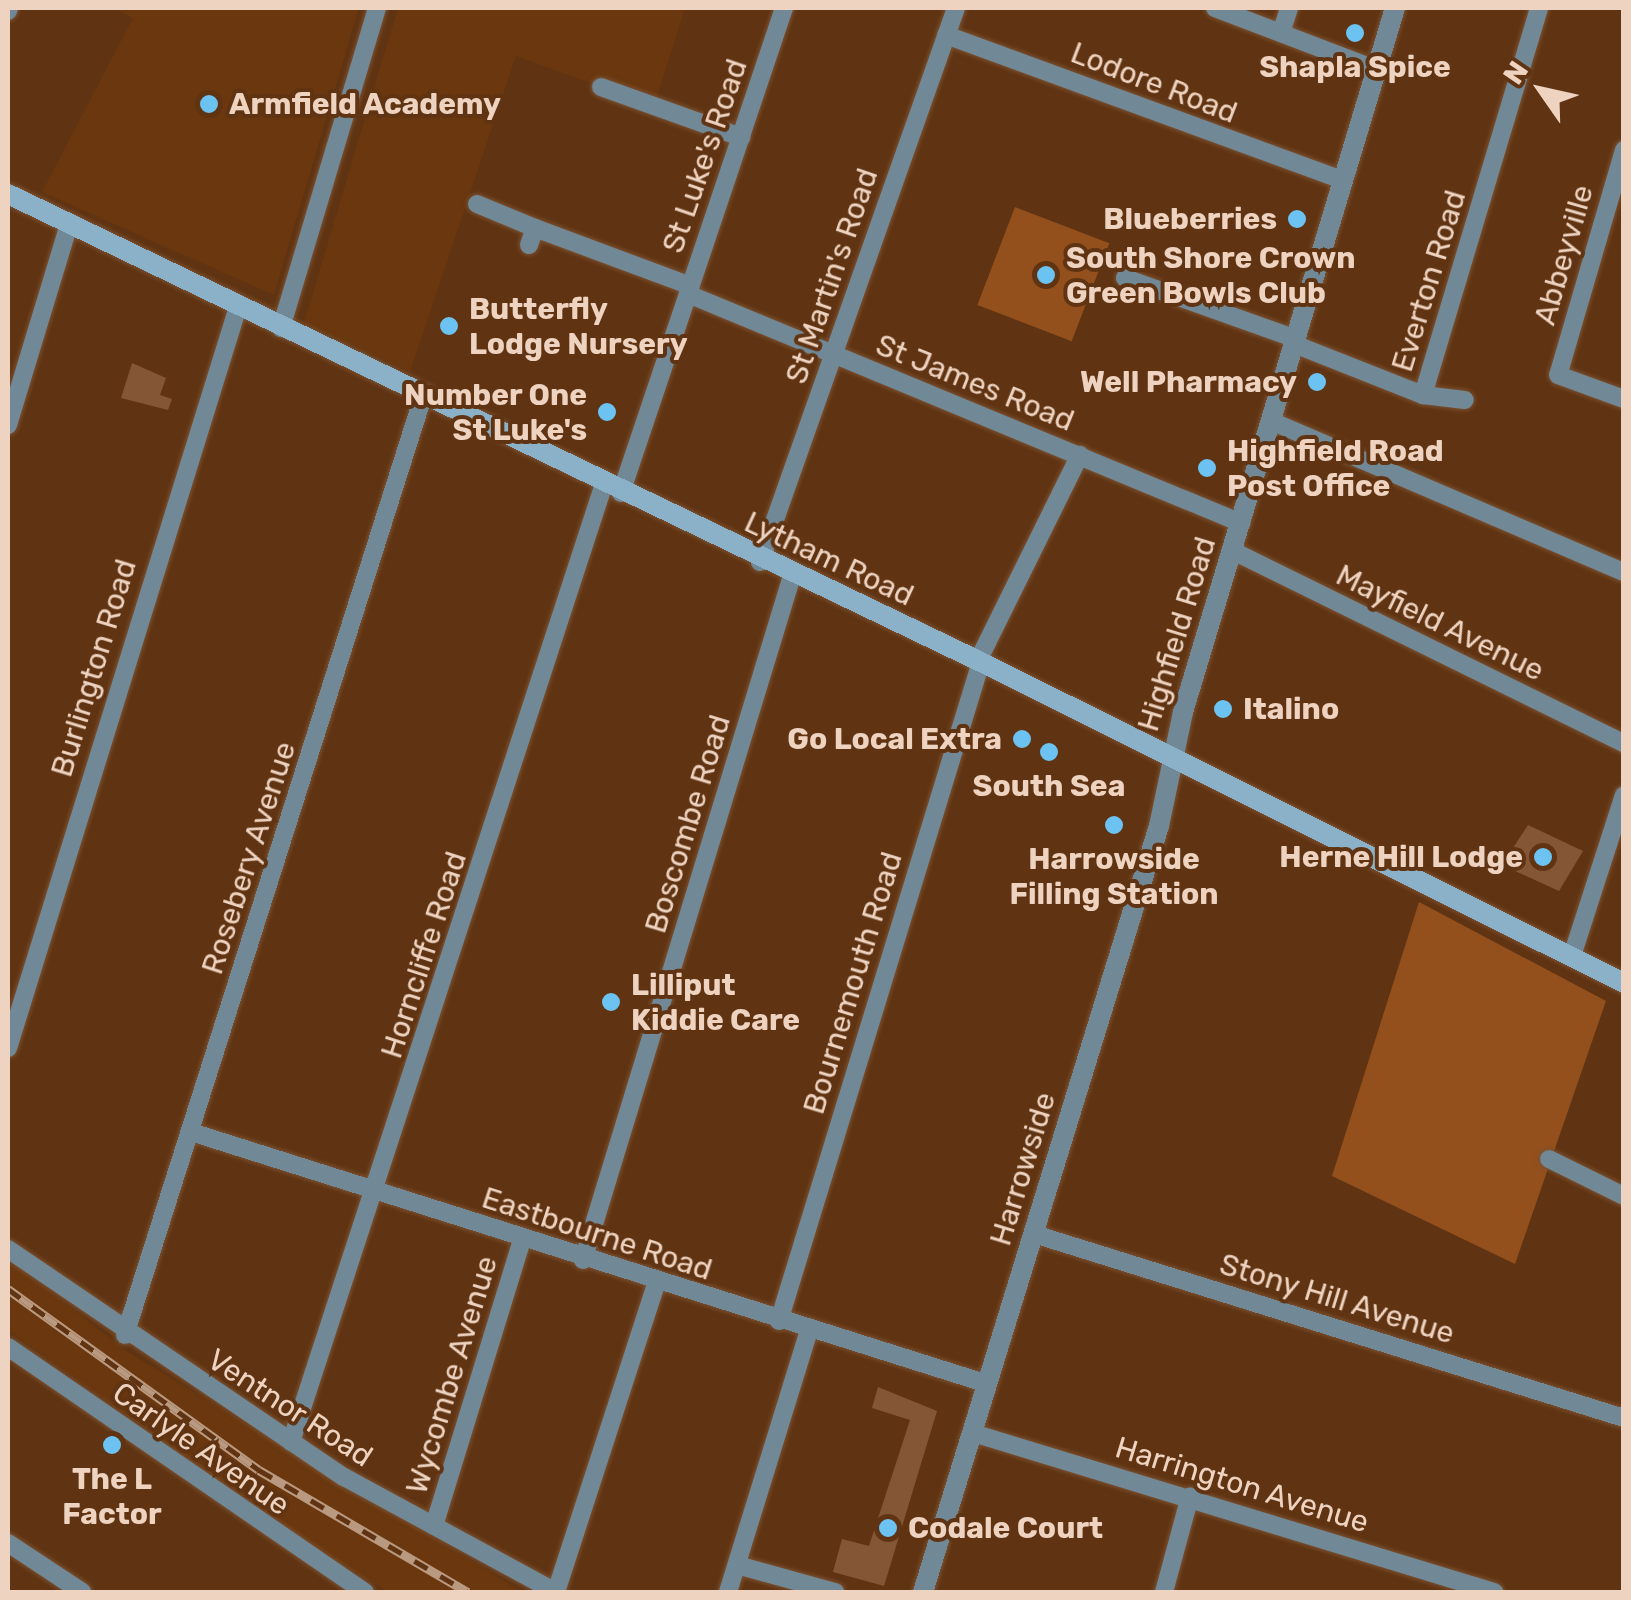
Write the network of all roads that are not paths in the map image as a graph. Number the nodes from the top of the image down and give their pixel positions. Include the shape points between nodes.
1 (377, 8) edge
2 (784, 8) edge
3 (956, 8) edge
4 (1215, 8) edge
5 (1289, 8) edge
6 (1395, 8) edge
7 (1539, 8) edge
8 (1280, 33) junction
9 (946, 35) junction
10 (1377, 70) junction
11 (601, 87) dead end
12 (741, 136) junction
13 (1624, 150) edge
14 (1343, 180) junction
15 (8, 194) edge
16 (477, 204) dead end
17 (69, 224) junction
18 (1125, 278) dead end
19 (689, 290) junction
20 (238, 306) junction
21 (282, 328) junction
22 (1295, 341) junction
23 (834, 356) junction
24 (1424, 395) junction
25 (423, 397) junction
26 (1624, 399) edge
27 (1465, 400) dead end
28 (1271, 421) junction
29 (8, 425) edge
30 (1080, 456) junction
31 (612, 488) junction
32 (1241, 523) junction
33 (1233, 551) junction
34 (760, 562) junction
35 (1624, 572) edge
36 (792, 576) junction
37 (980, 662) junction
38 (1624, 743) edge
39 (1171, 761) junction
40 (1624, 795) edge
41 (1572, 956) junction
42 (1624, 983) edge
43 (8, 1048) edge
44 (191, 1132) junction
45 (1549, 1159) dead end
46 (375, 1192) junction
47 (1624, 1196) edge
48 (1034, 1234) junction
49 (522, 1240) junction
50 (8, 1249) edge
51 (583, 1260) junction
52 (656, 1282) junction
53 (779, 1321) junction
54 (809, 1330) junction
55 (125, 1335) junction
56 (8, 1347) edge
57 (988, 1384) junction
58 (1624, 1418) edge
59 (973, 1433) junction
60 (291, 1442) junction
61 (1190, 1496) junction
62 (434, 1526) junction
63 (8, 1543) edge
64 (737, 1565) junction
65 (82, 1592) edge
66 (365, 1592) edge
67 (556, 1592) edge
68 (728, 1592) edge
69 (835, 1592) edge
70 (923, 1592) edge
71 (1164, 1592) edge
72 (1494, 1592) edge

1 - 21 street
2 - 12 street, St Luke's Road
3 - 9 street, St Martin's Road
4 - 8 street
5 - 8 street
6 - 10 street, Highfield Road
7 - 24 street, Everton Road
8 - 10 street
9 - 14 street, Lodore Road
9 - 23 street, St Martin's Road
10 - 14 street, Highfield Road
11 - 12 street
12 - 19 street, St Luke's Road
13 - 26 street, Abbeyville via 1558,375
14 - 22 street, Highfield Road
15 - 17 main road, Lytham Road
16 - 19 street, St James Road via 532,236
17 - 20 main road, Lytham Road
17 - 29 street
18 - 22 street
19 - 23 street, St James Road
19 - 31 street, St Luke's Road
20 - 21 main road, Lytham Road
20 - 43 street, Burlington Road
21 - 25 main road, Lytham Road
22 - 24 street
22 - 28 street, Highfield Road
23 - 30 street, St James Road
23 - 34 street, St Martin's Road
24 - 27 street
25 - 31 main road, Lytham Road
25 - 44 street, Rosebery Avenue
28 - 32 street, Highfield Road
28 - 35 street
30 - 32 street, St James Road
30 - 37 street, Bournemouth Road
31 - 34 main road, Lytham Road
31 - 46 street, Horncliffe Road
32 - 33 street, Highfield Road
33 - 38 street, Mayfield Avenue
33 - 39 street, Highfield Road
34 - 36 main road, Lytham Road
36 - 37 main road, Lytham Road
36 - 51 street, Boscombe Road
37 - 39 main road, Lytham Road
37 - 53 street, Bournemouth Road
39 - 41 main road, Lytham Road
39 - 48 street, Harrowside via 1156,834
40 - 41 street
41 - 42 main road, Lytham Road
44 - 46 street, Eastbourne Road
44 - 55 street, Rosebery Avenue
45 - 47 street
46 - 49 street, Eastbourne Road
46 - 60 street, Horncliffe Road
48 - 57 street, Harrowside
48 - 58 street, Stony Hill Avenue
49 - 51 street, Eastbourne Road
49 - 62 street, Wycombe Avenue
50 - 55 street, Ventnor Road
51 - 52 street, Eastbourne Road
52 - 53 street, Eastbourne Road
52 - 67 street
53 - 54 street, Eastbourne Road
54 - 57 street, Eastbourne Road
54 - 64 street
55 - 60 street, Ventnor Road
56 - 66 street, Carlyle Avenue
57 - 59 street, Harrowside
59 - 61 street, Harrington Avenue
59 - 70 street, Harrowside
60 - 62 street, Ventnor Road
61 - 71 street
61 - 72 street, Harrington Avenue
62 - 67 street, Ventnor Road
63 - 65 street
64 - 68 street
64 - 69 street

